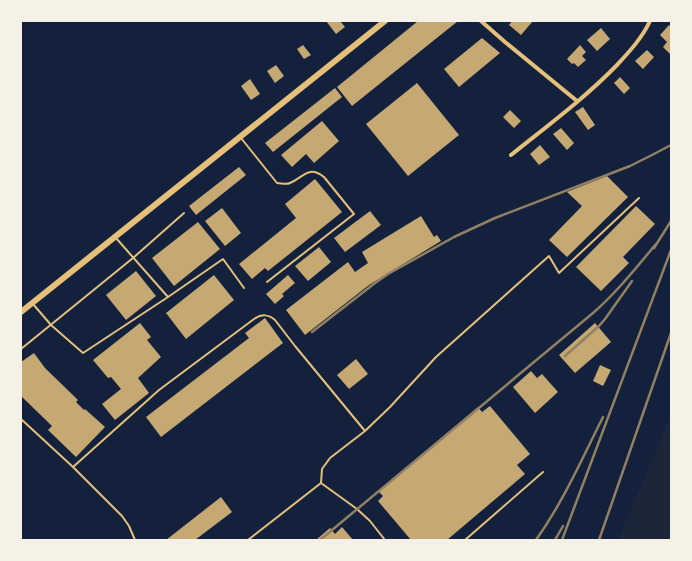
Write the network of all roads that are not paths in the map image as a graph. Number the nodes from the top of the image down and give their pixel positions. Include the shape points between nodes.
1 (386, 21) edge
2 (481, 21) edge
3 (650, 21) edge
4 (577, 101) junction
5 (240, 137) junction
6 (512, 155) dead end
7 (639, 198) dead end
8 (184, 213) dead end
9 (115, 237) junction
10 (133, 258) junction
11 (267, 282) dead end
12 (244, 288) dead end
13 (168, 297) junction
14 (32, 303) junction
15 (21, 312) edge
16 (51, 325) junction
17 (21, 349) edge
18 (21, 419) edge
19 (365, 431) junction
20 (73, 467) junction
21 (543, 472) dead end
22 (321, 483) junction
23 (134, 540) edge
24 (248, 540) edge
25 (385, 540) edge
26 (465, 540) edge

1 - 5 main road
2 - 4 street
3 - 4 street via 631,50
4 - 6 street
5 - 9 main road
5 - 11 lane via 277,183 289,183 309,172 318,173 354,214
7 - 19 lane via 559,273 549,256 436,356
8 - 10 lane
9 - 10 lane
9 - 14 main road
10 - 13 lane
10 - 16 lane
12 - 13 lane via 223,259
13 - 16 lane via 83,353
14 - 15 main road
14 - 16 lane
16 - 17 lane
18 - 20 lane
19 - 20 lane via 275,320 263,315 258,316 159,390
19 - 22 lane via 330,458 322,469
20 - 23 lane via 122,516
21 - 26 lane
22 - 24 lane
22 - 25 lane via 357,509

